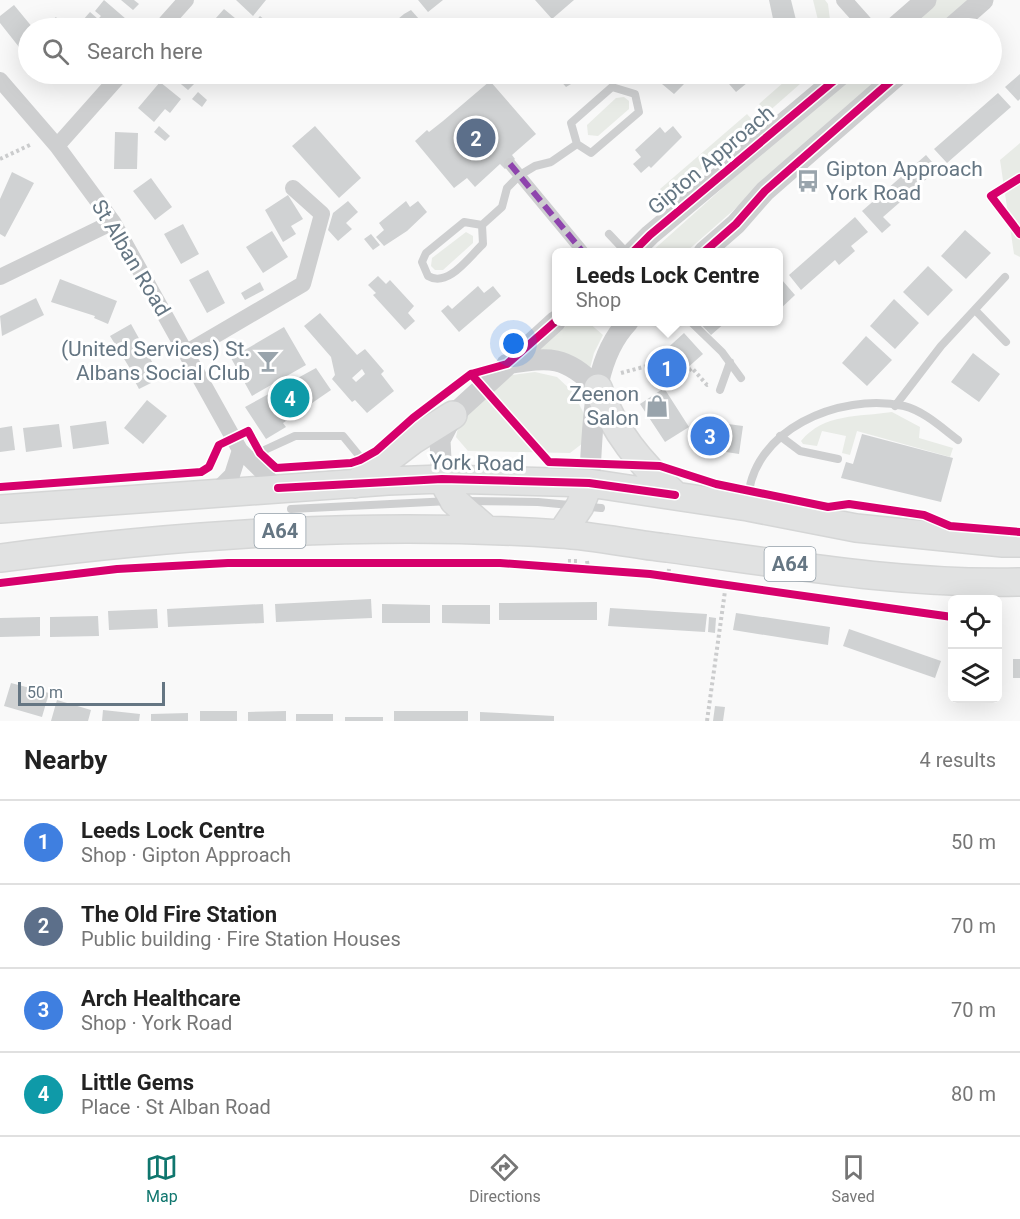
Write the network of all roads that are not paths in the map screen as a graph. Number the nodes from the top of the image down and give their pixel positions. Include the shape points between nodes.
1 (186, 0) edge
2 (844, 0) edge
3 (926, 0) edge
4 (983, 0) edge
5 (170, 18) edge
6 (860, 18) edge
7 (905, 18) edge
8 (962, 18) edge
9 (0, 80) edge
10 (111, 84) edge
11 (830, 84) edge
12 (888, 84) edge
13 (53, 141) junction
14 (577, 144) junction
15 (510, 164) dead end
16 (520, 176) junction
17 (293, 188) dead end
18 (113, 222) junction
19 (482, 225) junction
20 (609, 234) dead end
21 (580, 248) edge
22 (622, 248) edge
23 (638, 248) edge
24 (709, 248) edge
25 (0, 277) edge
26 (1005, 278) dead end
27 (975, 310) junction
28 (552, 325) edge
29 (621, 326) edge
30 (696, 326) edge
31 (1006, 342) dead end
32 (187, 352) junction
33 (730, 362) junction
34 (507, 364) junction
35 (741, 378) dead end
36 (608, 381) junction
37 (720, 390) dead end
38 (895, 406) junction
39 (453, 415) junction
40 (780, 436) junction
41 (958, 440) dead end
42 (242, 456) junction
43 (838, 459) dead end
44 (372, 478) junction
45 (448, 490) junction
46 (213, 493) junction
47 (675, 495) junction
48 (285, 498) junction
49 (590, 499) junction
50 (748, 507) junction
51 (0, 509) edge
52 (487, 530) junction
53 (561, 534) junction
54 (1020, 543) edge
55 (0, 558) edge
56 (1020, 582) edge

1 - 5 street
2 - 6 street
3 - 7 street
4 - 8 street
9 - 13 street, St Alban Road
10 - 13 street
11 - 23 street, Gipton Approach
12 - 24 street via 765,191
13 - 18 street, St Alban Road
14 - 14 lane via 571,123 612,87 635,94 639,112 591,153
14 - 16 lane
15 - 16 street
16 - 19 lane via 507,188 502,207
16 - 21 street
17 - 32 street via 321,214 303,284
18 - 25 street
18 - 32 street, St Alban Road
19 - 19 lane via 464,222 426,253 423,267 428,276 437,280 447,277 483,244
20 - 22 lane
26 - 27 lane
27 - 31 lane
27 - 38 lane via 941,346
28 - 34 street
29 - 36 street via 614,340
30 - 33 lane
32 - 42 street, St Alban Road
33 - 35 lane
33 - 37 lane
34 - 36 street via 558,360
34 - 39 street
36 - 47 highway via 608,415 649,472
36 - 49 street
38 - 40 lane via 843,407 816,416
38 - 41 lane via 924,415
39 - 44 highway
39 - 45 street via 440,440
40 - 43 lane via 800,451
40 - 50 lane via 760,456 749,483
42 - 44 lane via 295,436 343,436
42 - 46 street via 232,475
42 - 48 street, St Alban Road
44 - 45 highway, York Road / A64
44 - 48 highway, York Road / A64
45 - 48 lane
45 - 49 highway, York Road / A64
45 - 52 highway
46 - 48 highway, York Road / A64
46 - 51 highway, York Road / A64
47 - 49 highway, York Road / A64
47 - 50 highway, York Road / A64
49 - 53 highway
50 - 54 highway, York Road / A64 via 856,528
52 - 53 highway, A64
52 - 55 highway, A64 via 337,528 185,537
53 - 56 highway, A64 via 937,582

